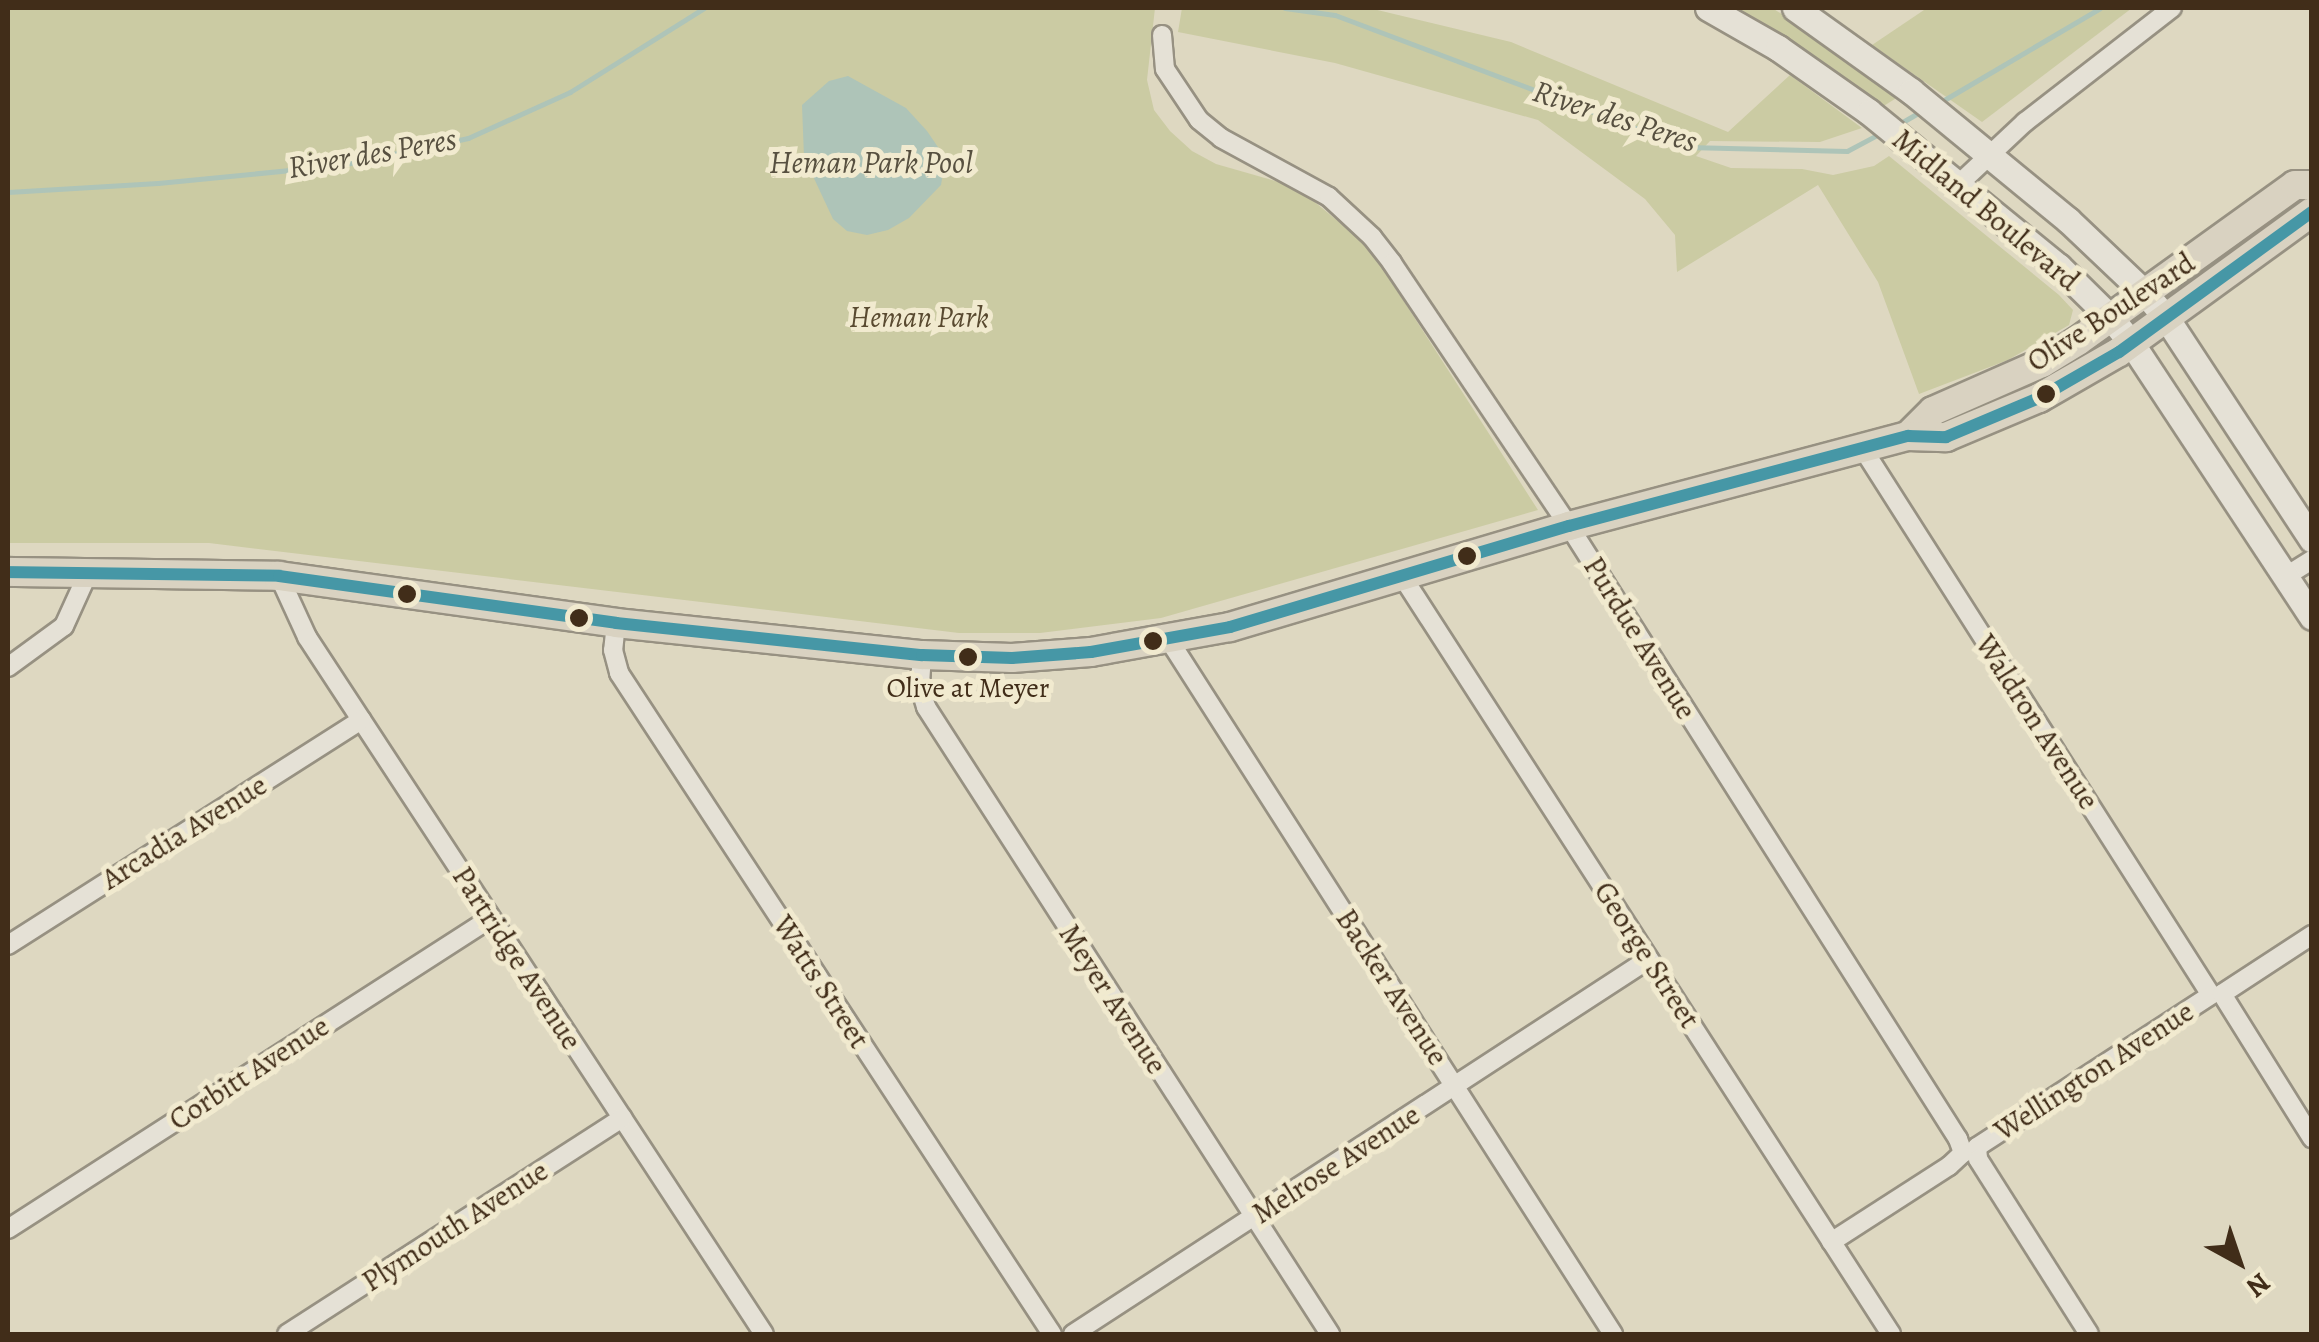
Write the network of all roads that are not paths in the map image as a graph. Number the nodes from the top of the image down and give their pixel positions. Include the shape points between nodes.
1 (1708, 8) edge
2 (1794, 8) edge
3 (2172, 8) edge
4 (1162, 35) dead end
5 (1989, 155) junction
6 (1960, 184) junction
7 (2312, 185) edge
8 (2312, 212) edge
9 (2145, 294) junction
10 (2110, 318) junction
11 (2167, 319) junction
12 (2132, 344) junction
13 (1908, 436) junction
14 (1863, 450) junction
15 (1569, 526) junction
16 (2312, 540) edge
17 (2312, 560) edge
18 (89, 571) junction
19 (8, 572) edge
20 (278, 576) junction
21 (1402, 576) junction
22 (2286, 576) junction
23 (2312, 617) edge
24 (616, 622) junction
25 (1169, 640) junction
26 (922, 655) junction
27 (8, 667) edge
28 (362, 720) junction
29 (491, 918) junction
30 (2312, 935) edge
31 (8, 946) edge
32 (1649, 958) junction
33 (2217, 994) junction
34 (1455, 1086) junction
35 (622, 1118) junction
36 (2312, 1138) edge
37 (1970, 1150) junction
38 (1252, 1218) junction
39 (8, 1229) edge
40 (1832, 1242) junction
41 (755, 1332) edge
42 (288, 1334) edge
43 (1052, 1334) edge
44 (1073, 1334) edge
45 (1330, 1334) edge
46 (1614, 1334) edge
47 (1891, 1334) edge
48 (2089, 1334) edge

1 - 6 main road, Midland Boulevard via 1778,48
2 - 5 main road, Midland Boulevard
3 - 5 street
4 - 15 street, Purdue Avenue via 1166,69 1200,120 1329,198 1372,236
5 - 6 street
5 - 9 main road, Midland Boulevard
6 - 10 main road, Midland Boulevard
7 - 9 main road, Olive Boulevard via 2295,185
8 - 11 main road, Olive Boulevard
9 - 10 main road, Olive Boulevard
9 - 11 main road, Midland Boulevard
10 - 12 main road, Midland Boulevard
10 - 13 main road, Olive Boulevard via 2042,362 1933,411
11 - 12 main road, Olive Boulevard
11 - 16 main road, Midland Boulevard
12 - 13 main road, Olive Boulevard via 2012,411 1946,437
12 - 22 main road, Midland Boulevard
13 - 14 main road, Olive Boulevard
14 - 15 main road, Olive Boulevard
14 - 33 street, Waldron Avenue
15 - 21 main road, Olive Boulevard
15 - 37 street, Purdue Avenue
17 - 22 street
18 - 19 main road, Olive Boulevard
18 - 20 main road, Olive Boulevard
18 - 27 street via 64,626
20 - 24 main road, Olive Boulevard
20 - 28 street, Partridge Avenue via 307,637
21 - 25 main road, Olive Boulevard
21 - 32 street, George Street
22 - 23 main road, Midland Boulevard
24 - 26 main road, Olive Boulevard
24 - 43 street, Watts Street via 612,650 619,674
25 - 26 main road, Olive Boulevard via 1012,658
25 - 34 street, Backer Avenue
26 - 38 street, Meyer Avenue via 926,708
28 - 29 street, Partridge Avenue
28 - 31 street, Arcadia Avenue
29 - 35 street, Partridge Avenue
29 - 39 street, Corbitt Avenue
30 - 33 street, Wellington Avenue
32 - 34 street, Melrose Avenue
32 - 40 street, George Street
33 - 36 street, Waldron Avenue
33 - 37 street, Wellington Avenue
34 - 38 street, Melrose Avenue
34 - 46 street, Backer Avenue
35 - 41 street, Partridge Avenue
35 - 42 street, Plymouth Avenue
37 - 40 street, Wellington Avenue
37 - 48 street, Purdue Avenue
38 - 44 street, Melrose Avenue
38 - 45 street, Meyer Avenue
40 - 47 street, George Street

